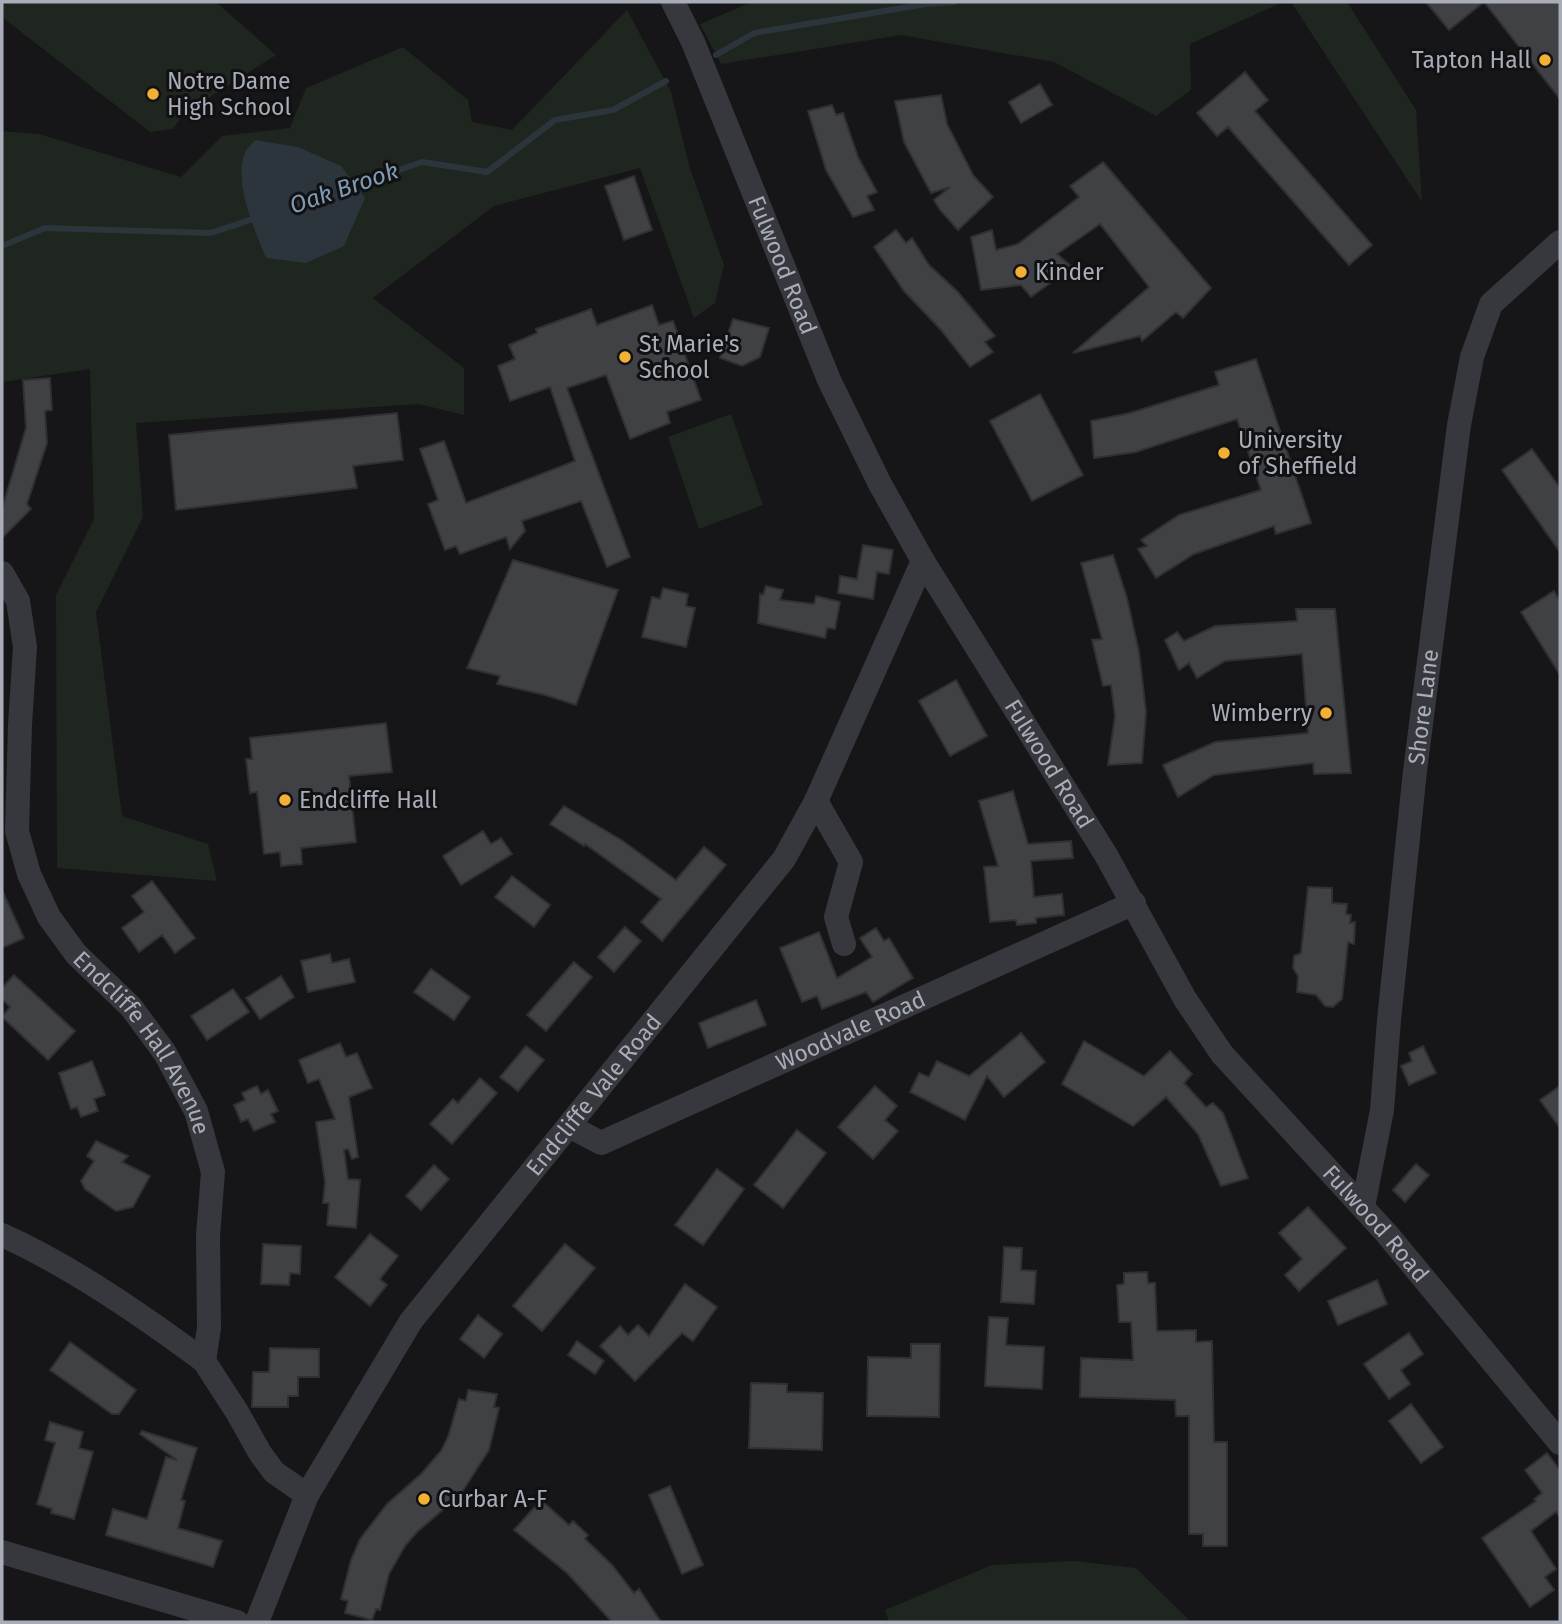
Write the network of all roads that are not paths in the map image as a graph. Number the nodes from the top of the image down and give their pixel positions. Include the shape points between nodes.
1 (673, 2) edge
2 (1560, 242) edge
3 (923, 561) junction
4 (2, 573) edge
5 (816, 801) junction
6 (1134, 903) junction
7 (844, 944) dead end
8 (569, 1126) junction
9 (1363, 1207) junction
10 (2, 1235) edge
11 (204, 1361) junction
12 (1560, 1443) edge
13 (307, 1495) junction
14 (2, 1552) edge
15 (237, 1622) edge
16 (257, 1622) edge

1 - 3 street, Fulwood Road via 829,380
2 - 9 street, Shore Lane via 1491,304 1472,357 1459,425 1415,771 1382,1110
3 - 5 street, Endcliffe Vale Road
3 - 6 street, Fulwood Road
4 - 11 street, Endcliffe Hall Avenue via 18,601 26,646 17,831 29,874 48,917 76,954 131,1007 165,1053 196,1111 213,1172
5 - 7 street via 850,862 836,917
5 - 8 street, Endcliffe Vale Road via 784,859
6 - 8 street, Woodvale Road via 601,1143
6 - 9 street, Fulwood Road via 1185,999 1222,1054
8 - 13 street, Endcliffe Vale Road via 411,1321
9 - 12 street, Fulwood Road
10 - 11 street via 146,1319
11 - 13 street via 274,1472
13 - 16 street, Endcliffe Vale Road
14 - 15 street

